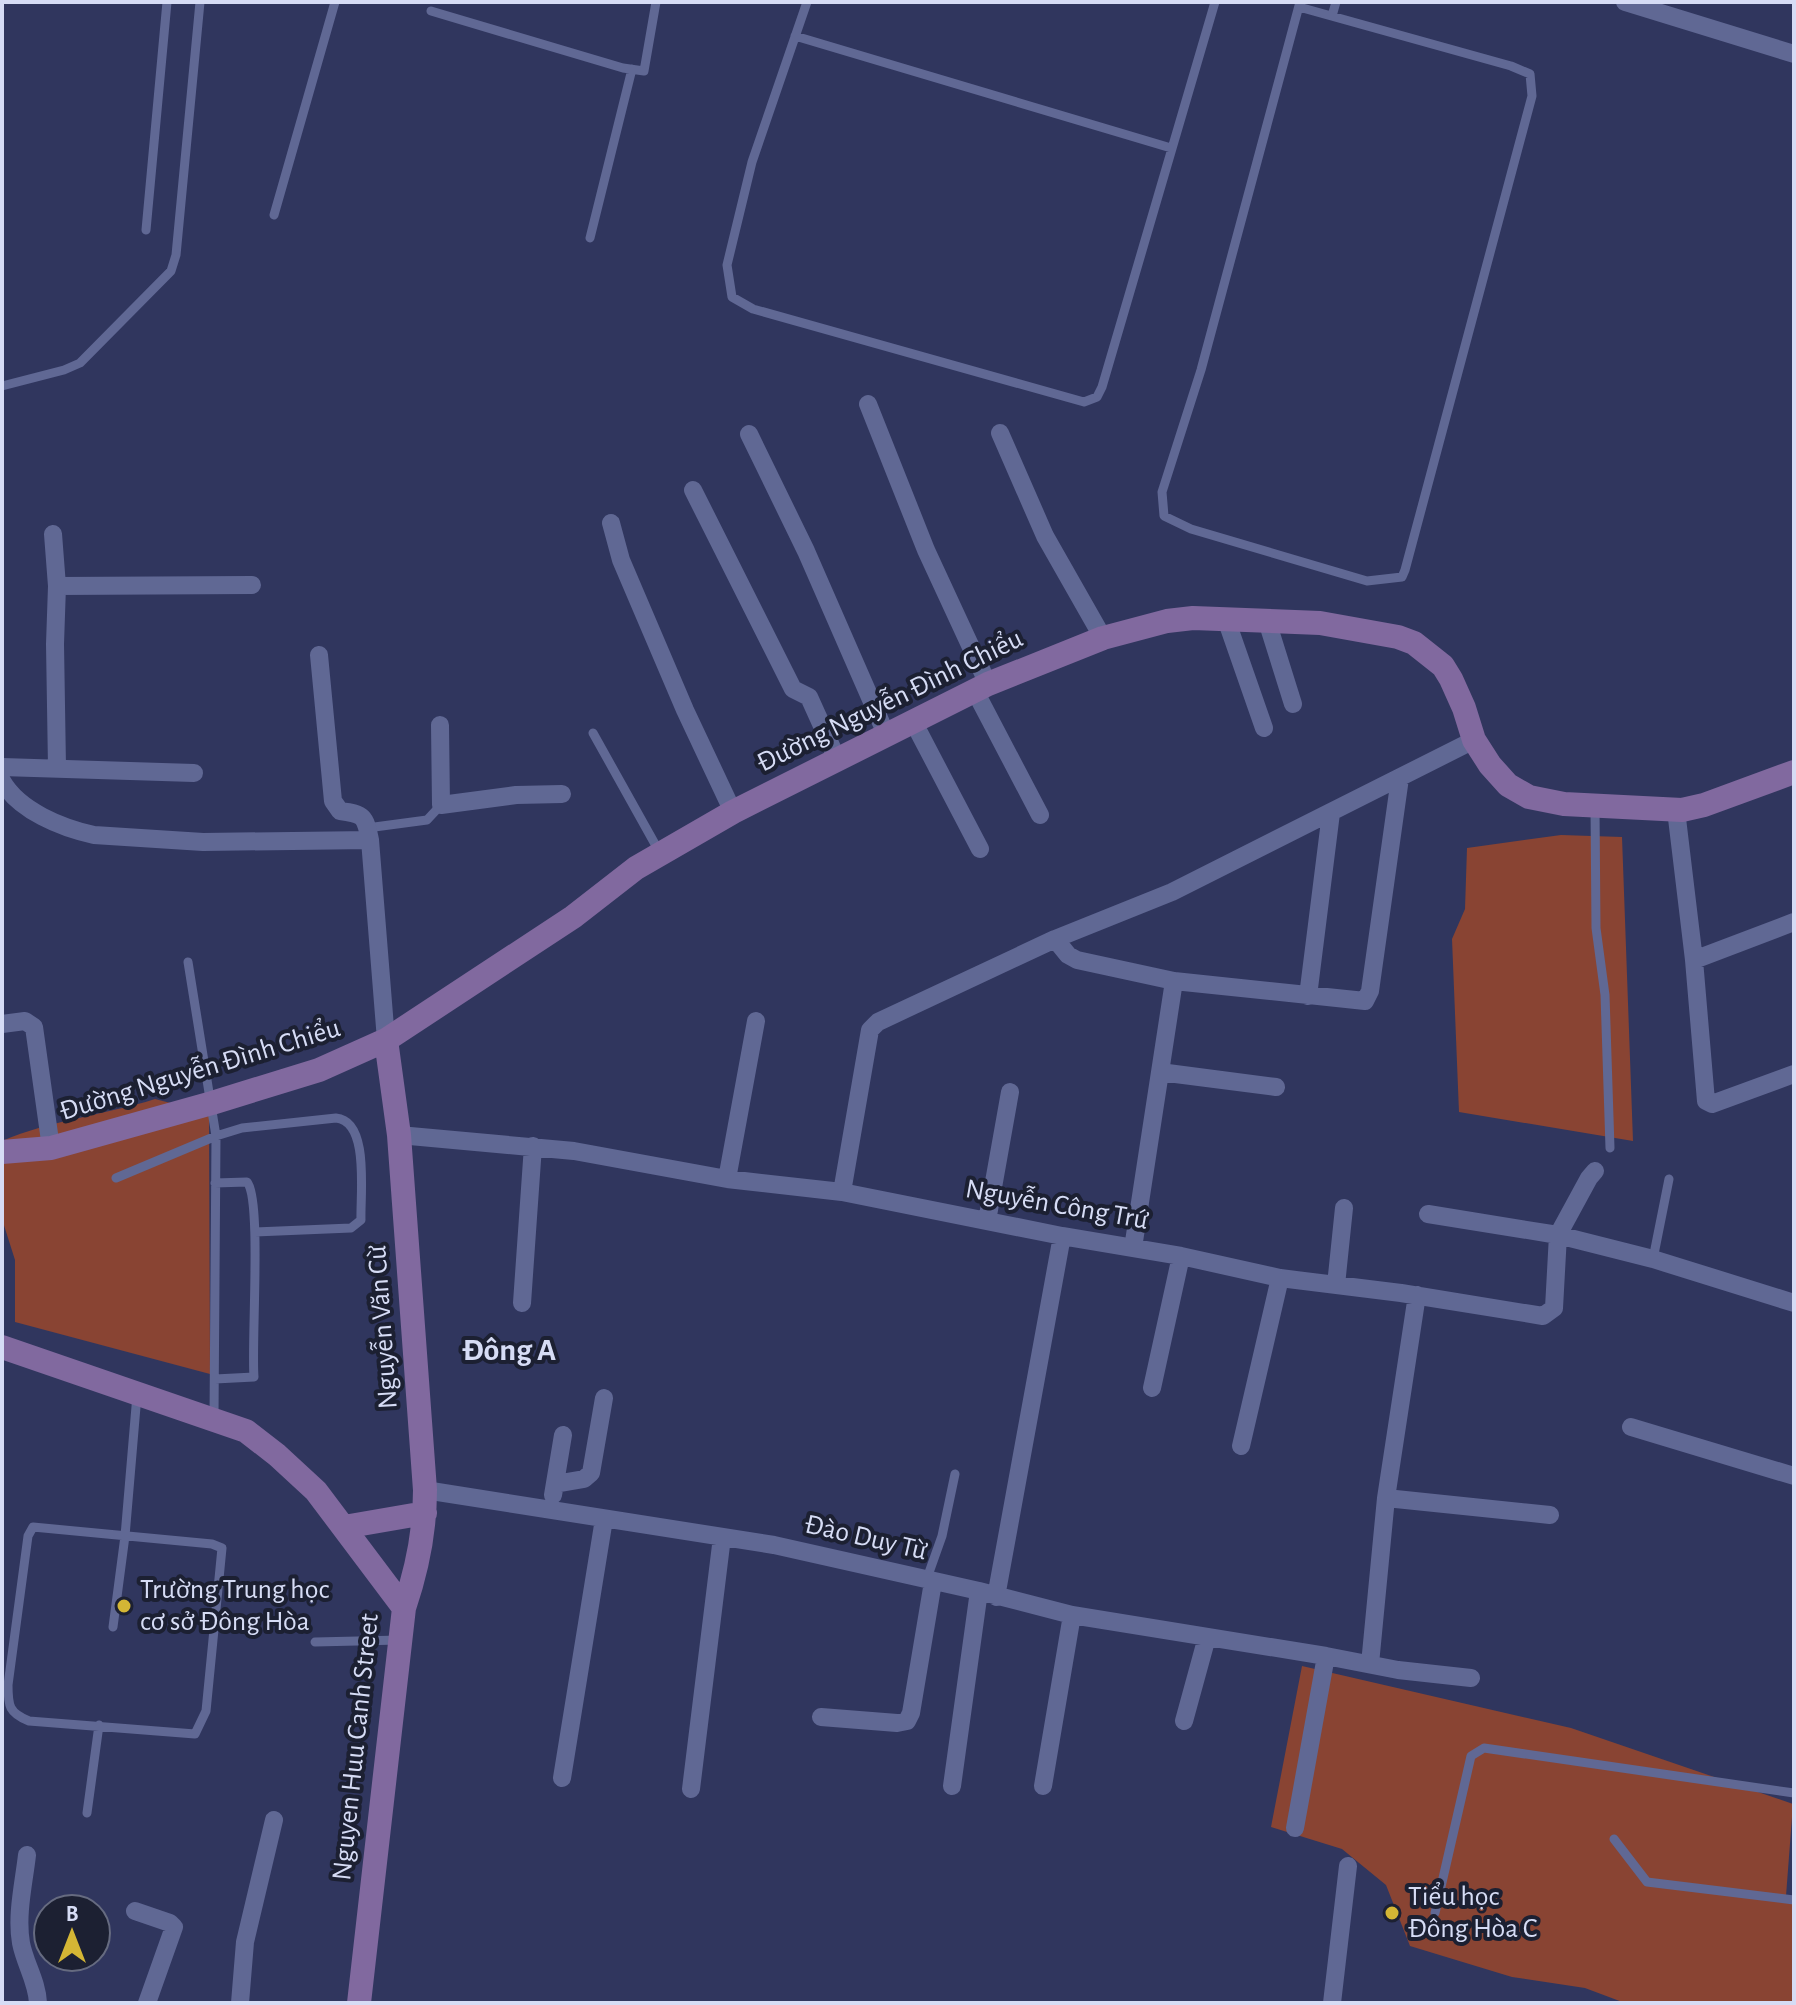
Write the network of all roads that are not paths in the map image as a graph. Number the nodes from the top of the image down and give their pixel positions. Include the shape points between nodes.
1 (167, 2) edge
2 (200, 2) edge
3 (335, 2) edge
4 (656, 2) edge
5 (807, 2) edge
6 (1215, 2) edge
7 (1336, 2) edge
8 (1625, 2) edge
9 (1299, 5) edge
10 (1645, 5) edge
11 (431, 11) dead end
12 (1332, 16) junction
13 (795, 36) junction
14 (1794, 54) edge
15 (632, 69) junction
16 (1171, 148) junction
17 (274, 215) dead end
18 (146, 230) dead end
19 (590, 238) dead end
20 (2, 386) edge
21 (868, 404) dead end
22 (1000, 433) dead end
23 (749, 434) dead end
24 (693, 490) dead end
25 (611, 523) dead end
26 (53, 534) dead end
27 (252, 585) dead end
28 (57, 586) junction
29 (1226, 619) junction
30 (1267, 621) junction
31 (1103, 638) junction
32 (319, 655) dead end
33 (981, 687) junction
34 (1293, 704) dead end
35 (914, 723) junction
36 (440, 725) dead end
37 (1264, 728) dead end
38 (593, 733) dead end
39 (886, 734) junction
40 (1474, 740) junction
41 (837, 759) junction
42 (2, 767) edge
43 (57, 767) junction
44 (1794, 772) edge
45 (194, 773) dead end
46 (1400, 778) junction
47 (2, 781) edge
48 (562, 794) dead end
49 (441, 805) junction
50 (1595, 806) junction
51 (1676, 810) junction
52 (733, 812) junction
53 (1331, 813) junction
54 (1040, 815) dead end
55 (369, 834) junction
56 (980, 849) dead end
57 (660, 853) junction
58 (1794, 922) edge
59 (1055, 939) junction
60 (1694, 960) junction
61 (188, 962) dead end
62 (1174, 981) junction
63 (1308, 996) junction
64 (756, 1021) dead end
65 (2, 1024) edge
66 (386, 1040) junction
67 (1160, 1072) junction
68 (1794, 1074) edge
69 (1276, 1087) dead end
70 (1010, 1092) dead end
71 (212, 1103) junction
72 (399, 1135) junction
73 (216, 1136) junction
74 (533, 1146) junction
75 (51, 1148) junction
76 (1610, 1148) dead end
77 (2, 1152) edge
78 (1595, 1171) dead end
79 (116, 1178) dead end
80 (727, 1179) junction
81 (1669, 1179) dead end
82 (215, 1183) junction
83 (842, 1192) junction
84 (1344, 1208) dead end
85 (1428, 1214) dead end
86 (987, 1221) junction
87 (255, 1232) junction
88 (1558, 1235) junction
89 (1062, 1236) junction
90 (1133, 1248) junction
91 (1181, 1256) junction
92 (1653, 1259) junction
93 (1280, 1278) junction
94 (1336, 1285) junction
95 (1417, 1295) junction
96 (522, 1303) dead end
97 (1794, 1303) edge
98 (2, 1347) edge
99 (215, 1379) junction
100 (1152, 1388) dead end
101 (137, 1395) junction
102 (604, 1398) dead end
103 (214, 1418) junction
104 (1631, 1427) dead end
105 (563, 1435) dead end
106 (1241, 1446) dead end
107 (955, 1474) dead end
108 (1794, 1476) edge
109 (555, 1484) junction
110 (1386, 1498) junction
111 (425, 1502) junction
112 (551, 1510) junction
113 (1550, 1515) dead end
114 (604, 1519) junction
115 (344, 1527) junction
116 (125, 1536) junction
117 (722, 1537) junction
118 (929, 1582) junction
119 (988, 1594) junction
120 (404, 1608) junction
121 (1072, 1615) junction
122 (113, 1627) dead end
123 (1207, 1637) junction
124 (400, 1640) junction
125 (315, 1642) dead end
126 (1326, 1656) junction
127 (1370, 1664) junction
128 (1471, 1678) dead end
129 (821, 1717) dead end
130 (1184, 1721) dead end
131 (99, 1725) junction
132 (562, 1778) dead end
133 (952, 1786) dead end
134 (1043, 1786) dead end
135 (691, 1789) dead end
136 (1794, 1793) edge
137 (87, 1813) dead end
138 (274, 1820) dead end
139 (1295, 1828) dead end
140 (1614, 1839) dead end
141 (27, 1855) dead end
142 (1348, 1866) dead end
143 (1794, 1900) edge
144 (135, 1911) dead end
145 (1435, 1913) dead end
146 (38, 2003) edge
147 (147, 2003) edge
148 (240, 2003) edge
149 (359, 2003) edge
150 (1332, 2003) edge

1 - 18 lane
2 - 20 lane via 171,271 80,363
3 - 17 lane
4 - 15 lane via 644,71
5 - 13 lane
6 - 16 lane
7 - 12 lane
8 - 10 street
9 - 12 lane
9 - 12 lane via 1201,370 1162,492 1164,516 1191,529 1367,581 1394,579 1405,570 1532,96 1530,74
10 - 14 street
11 - 15 lane
13 - 16 lane
13 - 16 lane via 752,162 727,265 732,297 753,309 1084,402 1097,397
15 - 19 lane
21 - 33 street
22 - 31 street via 1045,536
23 - 39 street
24 - 41 street via 793,689 809,697
25 - 52 street via 621,560
26 - 28 street
27 - 28 street
28 - 43 street
29 - 30 street, Đường Nguyễn Đình Chiểu
29 - 31 street, Đường Nguyễn Đình Chiểu via 1167,621
29 - 37 street
30 - 34 street
30 - 40 street, Đường Nguyễn Đình Chiểu via 1320,623 1414,643 1443,666
31 - 33 street, Đường Nguyễn Đình Chiểu
32 - 55 street via 333,801 340,811 365,819
33 - 35 street, Đường Nguyễn Đình Chiểu
33 - 54 street
35 - 39 street, Đường Nguyễn Đình Chiểu
35 - 56 street
36 - 49 street
38 - 57 lane
39 - 41 street, Đường Nguyễn Đình Chiểu
40 - 46 street
40 - 50 street, Đường Nguyễn Đình Chiểu via 1508,785 1529,797
41 - 52 street, Đường Nguyễn Đình Chiểu
42 - 43 street
43 - 45 street
44 - 51 street, Đường Nguyễn Đình Chiểu
46 - 53 street
46 - 63 street via 1369,997 1359,1002
47 - 55 street via 30,809 94,835 203,842
48 - 49 street
49 - 55 lane via 427,820
50 - 51 street, Đường Nguyễn Đình Chiểu
50 - 76 lane via 1596,928 1605,995
51 - 60 street
52 - 57 street, Đường Nguyễn Đình Chiểu
53 - 59 street via 1172,892
53 - 63 street
55 - 66 street
57 - 66 street, Đường Nguyễn Đình Chiểu
58 - 60 street
59 - 62 street via 1077,960
59 - 83 street via 870,1030
60 - 68 street via 1706,1101 1712,1104
61 - 71 lane
62 - 63 street
62 - 67 street
64 - 80 street
65 - 75 street via 25,1021 34,1027
66 - 71 street, Đường Nguyễn Đình Chiểu via 319,1070
66 - 72 street, Nguyễn Văn Cừ
67 - 69 street
67 - 90 street
70 - 86 street
71 - 73 lane
71 - 75 street, Đường Nguyễn Đình Chiểu
72 - 74 street, Nguyễn Công Trứ
72 - 111 street, Nguyễn Văn Cừ
73 - 79 lane
73 - 82 lane
73 - 87 lane via 251,1126 336,1118 343,1118 356,1132 361,1220 357,1225
74 - 80 street, Nguyễn Công Trứ
74 - 96 street
75 - 77 street, Đường Nguyễn Đình Chiểu
78 - 88 street, Nguyễn Công Trứ
80 - 83 street, Nguyễn Công Trứ
81 - 92 lane
82 - 87 lane via 240,1181 252,1188
82 - 99 lane
83 - 86 street, Nguyễn Công Trứ
84 - 94 street
85 - 88 street
86 - 89 street, Nguyễn Công Trứ
87 - 99 lane via 254,1377
88 - 92 street
88 - 95 street, Nguyễn Công Trứ via 1551,1313 1543,1316
89 - 90 street, Nguyễn Công Trứ
89 - 119 street
90 - 91 street, Nguyễn Công Trứ
91 - 93 street, Nguyễn Công Trứ
91 - 100 street
92 - 97 street
93 - 94 street, Nguyễn Công Trứ
93 - 106 street
94 - 95 street, Nguyễn Công Trứ
95 - 110 street
98 - 101 street, Nguyen Huu Canh Street
99 - 103 lane
101 - 103 street, Nguyen Huu Canh Street
101 - 116 lane
102 - 109 street via 591,1473
103 - 115 street, Nguyen Huu Canh Street via 246,1431 277,1455 316,1491
104 - 108 street
105 - 109 street
107 - 118 lane
109 - 112 street
110 - 113 street
110 - 127 street
111 - 112 street, Đào Duy Từ
111 - 115 street
111 - 120 street, Nguyễn Văn Cừ via 414,1580
112 - 114 street, Đào Duy Từ
114 - 117 street, Đào Duy Từ
114 - 132 street
115 - 120 street, Nguyen Huu Canh Street
116 - 122 lane
116 - 131 lane via 33,1527 24,1565 8,1705 13,1715 29,1721
116 - 131 lane via 222,1548 206,1711 195,1734
117 - 118 street, Đào Duy Từ
117 - 135 street
118 - 119 street, Đào Duy Từ
118 - 129 street via 907,1721
119 - 121 street, Đào Duy Từ
119 - 133 street
120 - 124 street, Nguyen Huu Canh Street
121 - 123 street, Đào Duy Từ
121 - 134 street
123 - 126 street, Đào Duy Từ
123 - 130 street
124 - 125 lane
124 - 149 street, Nguyen Huu Canh Street
126 - 127 street, Đào Duy Từ
126 - 139 street
127 - 128 street, Đào Duy Từ
131 - 137 lane
136 - 145 lane via 1484,1748 1471,1756
138 - 148 street via 245,1942
140 - 143 lane via 1647,1882
141 - 146 street via 21,1943
142 - 150 street
144 - 147 street via 174,1927

